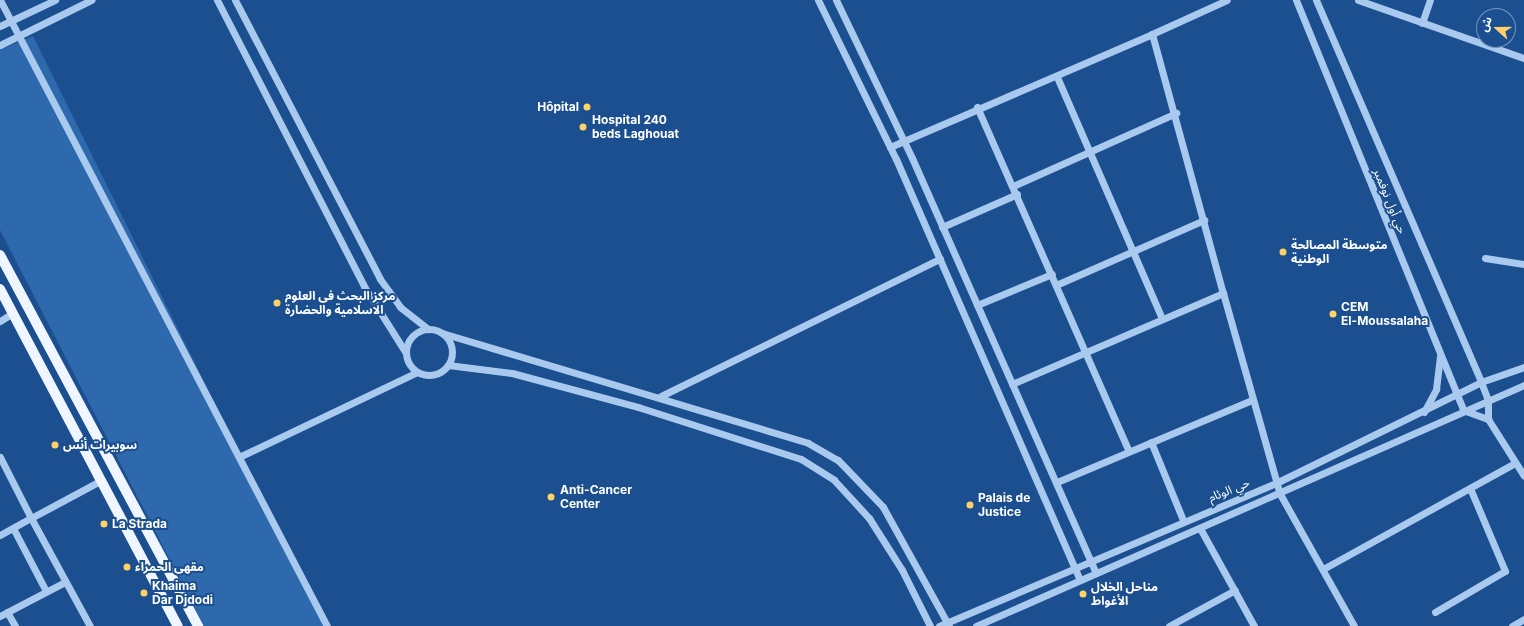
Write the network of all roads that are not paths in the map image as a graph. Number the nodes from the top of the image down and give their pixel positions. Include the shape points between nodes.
1 (0, 0) edge
2 (55, 0) edge
3 (217, 0) edge
4 (235, 0) edge
5 (818, 0) edge
6 (836, 0) edge
7 (1227, 0) edge
8 (1296, 0) edge
9 (1316, 0) edge
10 (1358, 0) edge
11 (1430, 0) edge
12 (88, 1) edge
13 (12, 21) junction
14 (1422, 23) junction
15 (0, 26) edge
16 (1152, 34) junction
17 (19, 36) junction
18 (0, 45) edge
19 (1524, 58) edge
20 (1057, 76) junction
21 (977, 106) junction
22 (1176, 114) junction
23 (904, 140) junction
24 (890, 147) junction
25 (1088, 150) junction
26 (1013, 186) junction
27 (1016, 194) junction
28 (1204, 220) junction
29 (942, 227) junction
30 (1131, 250) junction
31 (0, 255) edge
32 (1485, 258) dead end
33 (940, 259) junction
34 (1524, 264) edge
35 (1052, 274) junction
36 (1056, 285) junction
37 (0, 289) edge
38 (1223, 293) junction
39 (977, 305) junction
40 (13, 313) junction
41 (1162, 318) junction
42 (0, 321) edge
43 (428, 329) junction
44 (442, 332) junction
45 (1084, 352) junction
46 (1440, 352) junction
47 (406, 353) junction
48 (448, 365) junction
49 (1524, 367) edge
50 (416, 372) junction
51 (1481, 382) junction
52 (1012, 384) junction
53 (1524, 385) edge
54 (1457, 395) junction
55 (661, 396) junction
56 (1252, 400) junction
57 (1488, 400) junction
58 (1463, 410) junction
59 (1424, 412) junction
60 (1488, 419) junction
61 (1151, 442) junction
62 (1129, 451) junction
63 (241, 456) junction
64 (0, 457) edge
65 (1515, 463) junction
66 (1524, 476) edge
67 (100, 481) junction
68 (1057, 482) junction
69 (1276, 483) junction
70 (1470, 488) junction
71 (1280, 494) junction
72 (31, 518) junction
73 (1183, 520) junction
74 (13, 528) junction
75 (1201, 530) junction
76 (0, 535) edge
77 (1090, 561) junction
78 (1074, 568) junction
79 (1323, 569) junction
80 (1096, 573) junction
81 (1080, 580) junction
82 (65, 582) junction
83 (1235, 590) junction
84 (46, 592) junction
85 (7, 612) junction
86 (1435, 612) dead end
87 (0, 616) edge
88 (1524, 619) edge
89 (948, 624) edge
90 (15, 626) edge
91 (90, 626) edge
92 (178, 626) edge
93 (198, 626) edge
94 (327, 626) edge
95 (930, 626) edge
96 (940, 626) edge
97 (976, 626) edge
98 (1169, 626) edge
99 (1254, 626) edge
100 (1354, 626) edge
101 (1512, 626) edge

1 - 13 street
2 - 13 street
3 - 47 street via 364,288
4 - 43 street via 380,279 400,307
5 - 24 street
6 - 23 street
7 - 16 street
8 - 46 street, حي أول نوفمبر
9 - 51 street, حي أول نوفمبر
10 - 14 street
11 - 14 street
12 - 17 street
13 - 15 street
13 - 17 street
14 - 19 street
16 - 20 street
16 - 22 street
17 - 18 street
17 - 63 street
20 - 21 street
20 - 25 street
21 - 23 street
21 - 26 street
22 - 25 street
22 - 28 street
23 - 24 street
23 - 29 street
24 - 33 street
25 - 26 street
25 - 30 street
26 - 27 street
27 - 29 street
27 - 35 street
28 - 30 street
28 - 38 street
29 - 39 street
30 - 36 street
30 - 41 street
31 - 93 main road
32 - 34 street
33 - 55 street
33 - 78 street
35 - 36 street
35 - 39 street
36 - 45 street
37 - 40 main road
38 - 41 street
38 - 56 street
39 - 52 street
40 - 42 street
40 - 67 main road
41 - 45 street
43 - 44 street
43 - 47 street via 414,334
44 - 48 street via 450,344
44 - 55 street
45 - 52 street
45 - 62 street
46 - 54 street, حي أول نوفمبر
46 - 59 street via 1436,389
47 - 50 street
48 - 50 street via 430,375
48 - 95 street via 476,366 512,373 638,407 801,459 834,480 869,518 902,570
49 - 51 street, حي الوئام
50 - 63 street
51 - 54 street, حي الوئام
51 - 57 street, حي أول نوفمبر
52 - 68 street
53 - 57 street, حي الوئام
54 - 58 street, حي أول نوفمبر
54 - 59 street, حي الوئام
55 - 89 street via 808,443 838,460 883,507
56 - 61 street
56 - 69 street
57 - 58 street, حي الوئام
57 - 60 street
58 - 60 street
58 - 71 street, حي الوئام
59 - 69 street, حي الوئام
60 - 65 street
61 - 62 street
61 - 73 street
62 - 68 street
63 - 94 street
64 - 72 street
65 - 66 street
65 - 70 street
67 - 72 street
67 - 92 main road
68 - 77 street
69 - 71 street
69 - 73 street, حي الوئام
70 - 79 street
70 - 86 street via 1505,571
71 - 75 street, حي الوئام
71 - 79 street
72 - 74 street
72 - 82 street
73 - 77 street, حي الوئام
74 - 76 street
74 - 84 street
75 - 80 street, حي الوئام
75 - 83 street
77 - 78 street, حي الوئام
77 - 80 street
78 - 81 street
78 - 89 street, حي الوئام
79 - 100 street
80 - 81 street, حي الوئام
81 - 97 street, حي الوئام
82 - 84 street
82 - 91 street
83 - 98 street
83 - 99 street
84 - 85 street
85 - 87 street
85 - 90 street
88 - 101 street
89 - 96 street, حي الوئام

